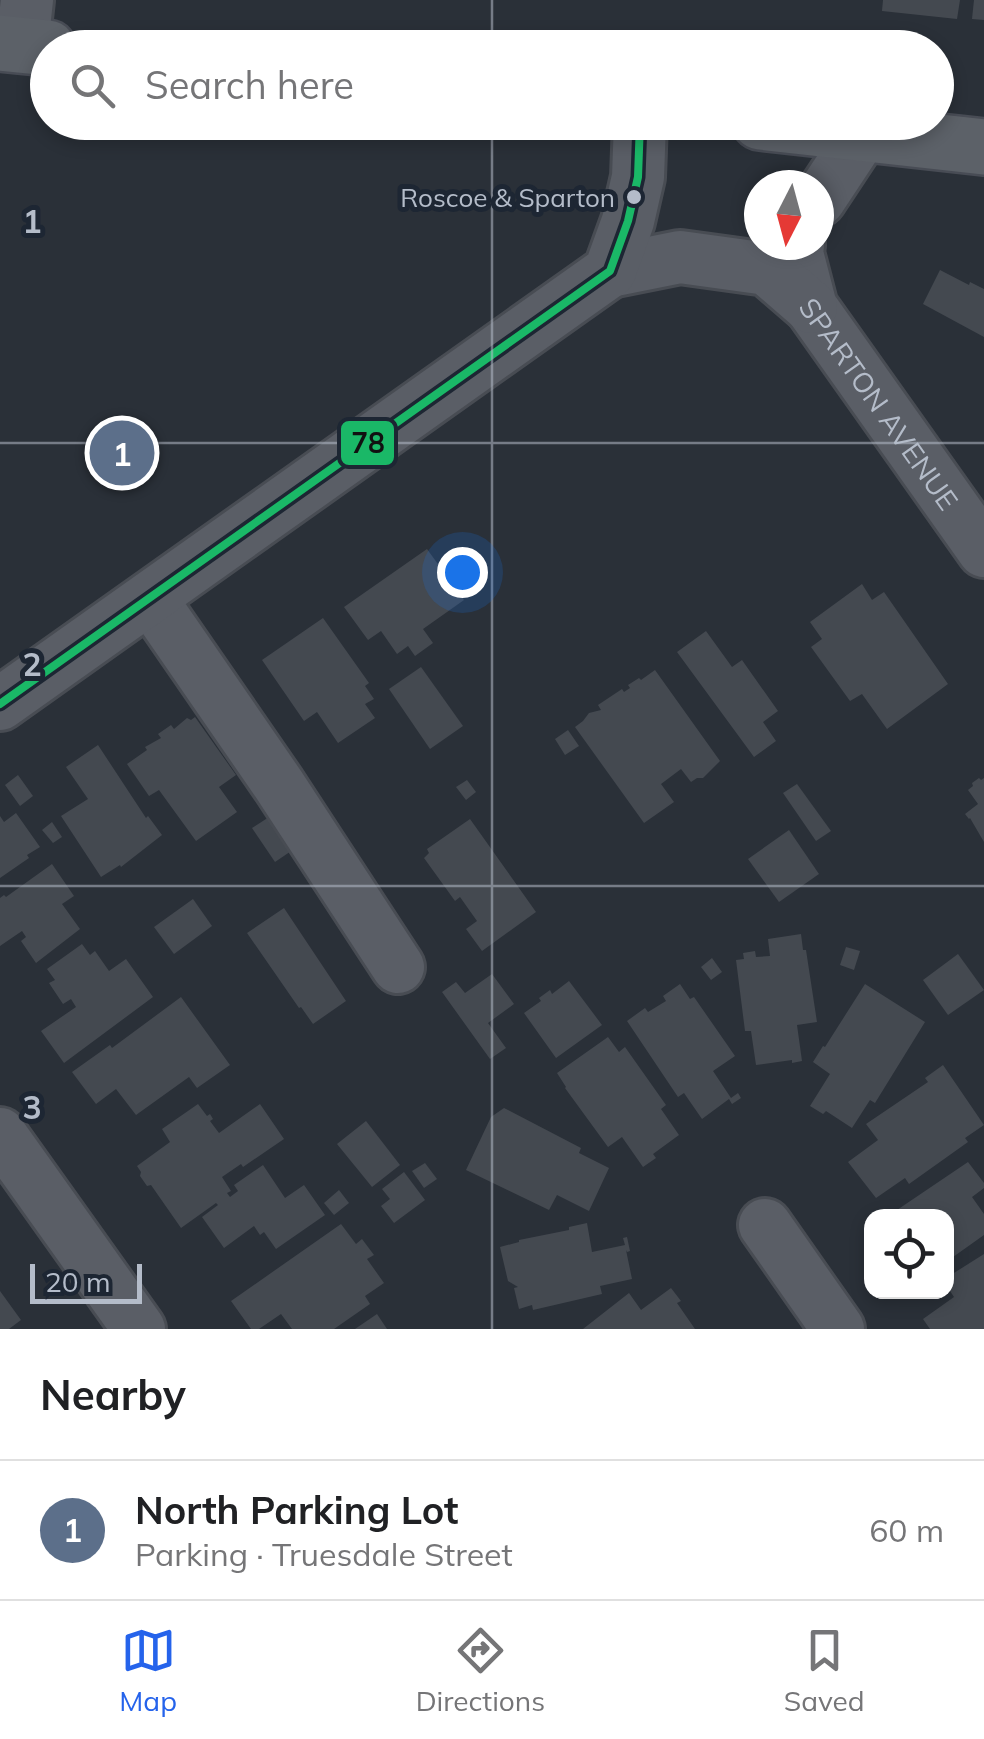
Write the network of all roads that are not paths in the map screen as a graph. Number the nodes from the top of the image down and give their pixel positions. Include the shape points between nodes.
1 (639, 140) edge
2 (859, 140) edge
3 (913, 140) edge
4 (984, 147) edge
5 (834, 177) edge
6 (799, 260) edge
7 (610, 271) junction
8 (810, 307) junction
9 (984, 552) edge
10 (150, 598) junction
11 (0, 704) edge
12 (398, 968) dead end
13 (0, 1134) edge
14 (765, 1225) dead end
15 (140, 1329) edge
16 (838, 1329) edge

1 - 7 street via 638,177
2 - 5 street
3 - 4 main road
6 - 8 street, SPARTON AVENUE
7 - 8 street via 680,258 766,269
7 - 10 street
8 - 9 street, SPARTON AVENUE
10 - 11 street
10 - 12 street
13 - 15 street
14 - 16 street

